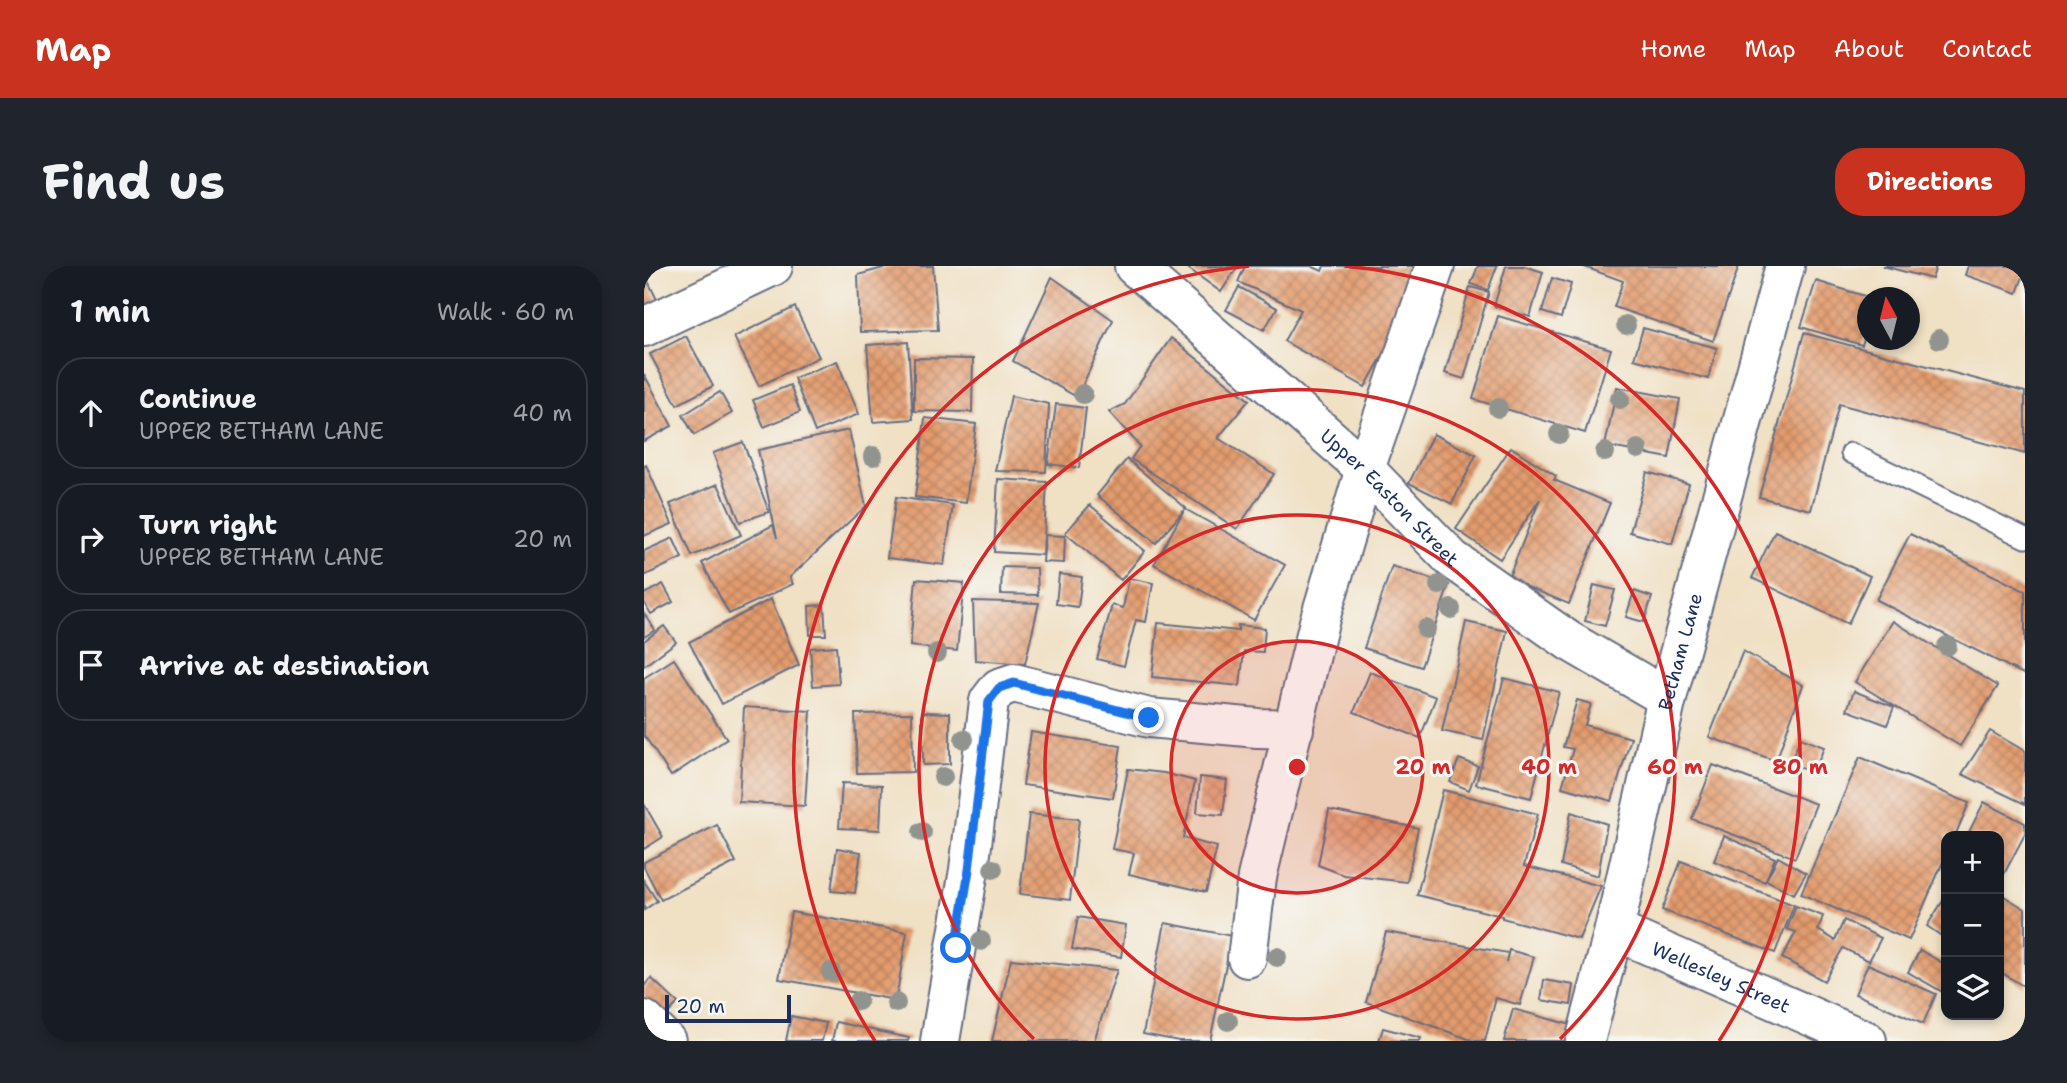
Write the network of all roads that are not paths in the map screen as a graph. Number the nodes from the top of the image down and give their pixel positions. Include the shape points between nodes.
1 (773, 266) edge
2 (1133, 266) edge
3 (1434, 266) edge
4 (1785, 266) edge
5 (644, 327) edge
6 (1851, 453) dead end
7 (1365, 469) junction
8 (2025, 538) edge
9 (1667, 698) junction
10 (1294, 729) junction
11 (1614, 930) junction
12 (1247, 958) dead end
13 (644, 1020) edge
14 (666, 1041) edge
15 (940, 1041) edge
16 (1585, 1041) edge
17 (1867, 1041) edge

1 - 5 street
2 - 7 street, Upper Easton Street
3 - 7 street
4 - 9 street, Betham Lane
6 - 8 lane
7 - 9 street, Upper Easton Street via 1451,559 1569,642
7 - 10 street via 1319,622
9 - 11 street, Betham Lane
10 - 12 street via 1257,877
10 - 15 street via 1149,718 1014,683 999,688 989,701 969,870
11 - 16 street, Betham Lane
11 - 17 street, Wellesley Street
13 - 14 street

